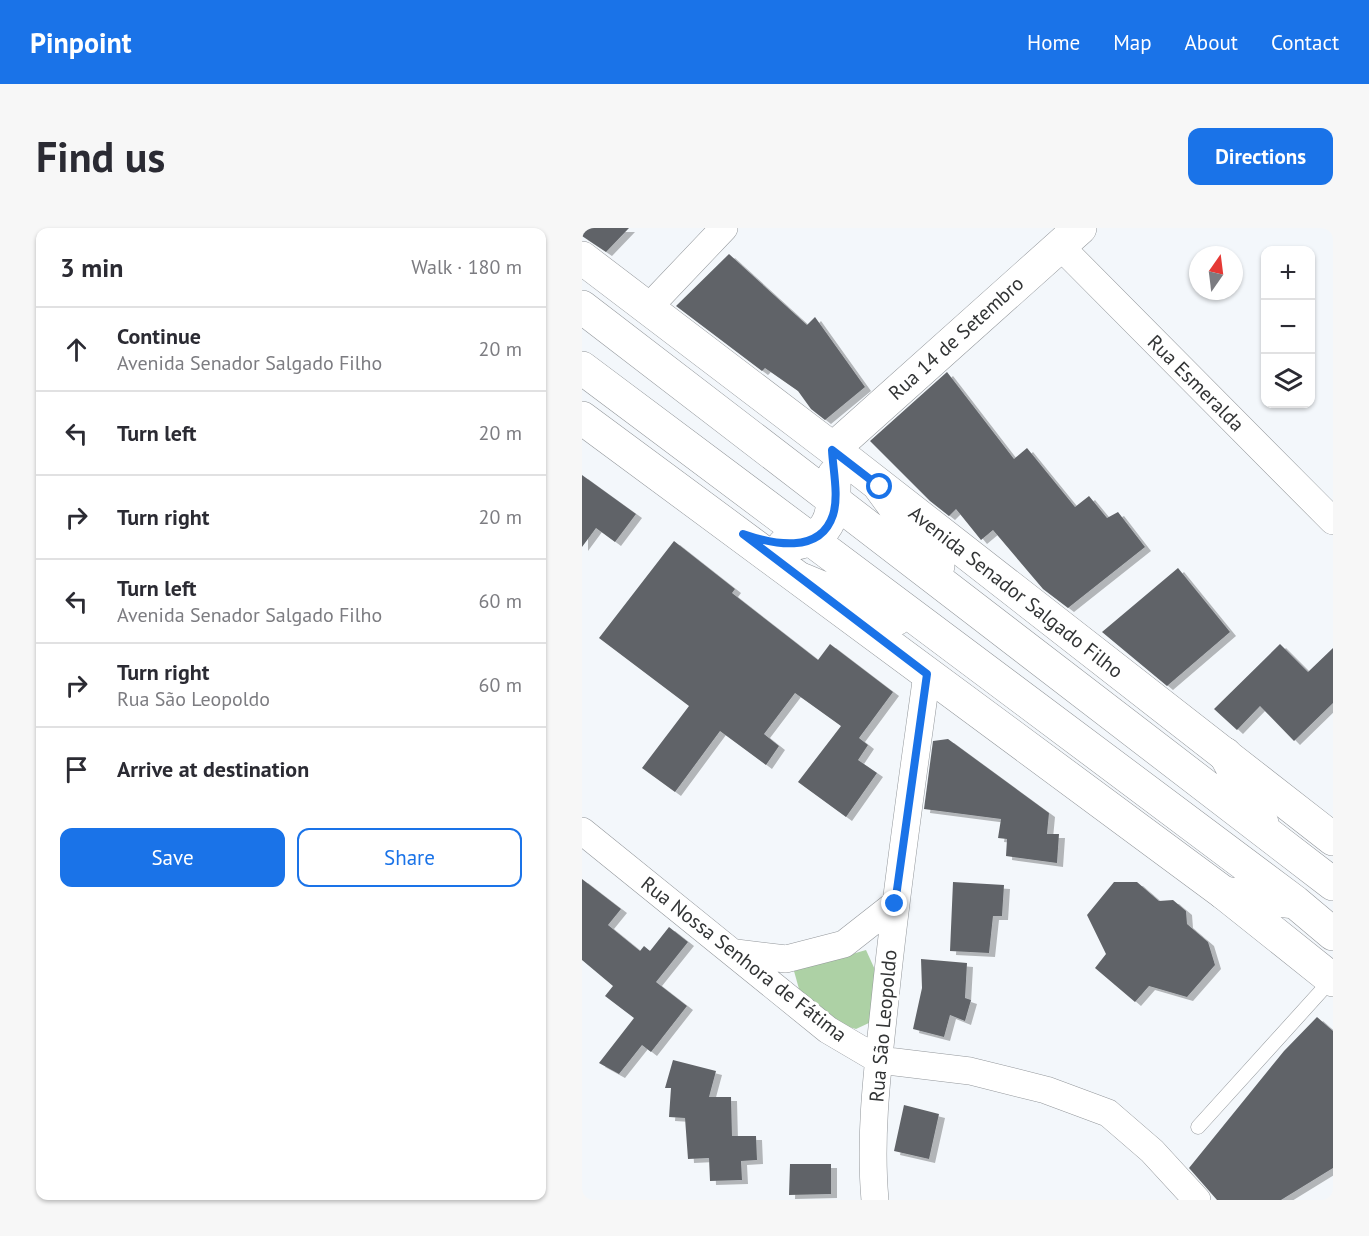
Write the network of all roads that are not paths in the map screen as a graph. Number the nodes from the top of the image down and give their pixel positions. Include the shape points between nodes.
1 (724, 228) edge
2 (1070, 237) edge
3 (582, 258) edge
4 (582, 308) edge
5 (647, 309) junction
6 (582, 368) edge
7 (582, 418) edge
8 (832, 450) junction
9 (880, 487) junction
10 (835, 500) junction
11 (1333, 520) edge
12 (743, 534) junction
13 (809, 540) junction
14 (803, 580) junction
15 (960, 596) junction
16 (942, 639) junction
17 (927, 674) junction
18 (1226, 754) junction
19 (582, 831) edge
20 (1267, 832) junction
21 (1333, 839) edge
22 (1333, 884) edge
23 (1224, 893) junction
24 (1295, 902) junction
25 (895, 904) junction
26 (1333, 934) edge
27 (734, 953) junction
28 (1332, 980) edge
29 (879, 1060) junction
30 (1198, 1127) dead end
31 (875, 1200) edge
32 (1197, 1200) edge

1 - 5 street
2 - 8 street, Rua 14 de Setembro
2 - 11 street, Rua Esmeralda
3 - 5 street, Avenida Senador Salgado Filho
4 - 10 street, Avenida Senador Salgado Filho
5 - 8 street, Avenida Senador Salgado Filho
6 - 13 street
7 - 12 street
8 - 9 street, Avenida Senador Salgado Filho
8 - 10 street
9 - 15 street
9 - 18 street, Avenida Senador Salgado Filho
10 - 13 street via 827,526
10 - 15 street, Avenida Senador Salgado Filho
12 - 13 street via 782,545
12 - 14 street
13 - 16 street
14 - 16 street
14 - 17 street
15 - 20 street, Avenida Senador Salgado Filho
16 - 24 street
17 - 23 street
17 - 25 street, Rua São Leopoldo
18 - 20 street
18 - 21 street, Avenida Senador Salgado Filho
19 - 27 street, Rua Nossa Senhora de Fátima
20 - 22 street, Avenida Senador Salgado Filho
23 - 24 street
23 - 28 street
24 - 26 street
25 - 27 street via 844,944 786,959
25 - 29 street, Rua São Leopoldo
27 - 29 street, Rua Nossa Senhora de Fátima via 828,1029
28 - 30 lane
29 - 31 street, Rua São Leopoldo via 872,1165
29 - 32 street, Rua Nossa Senhora de Fátima via 969,1071 1046,1090 1108,1113 1152,1151

